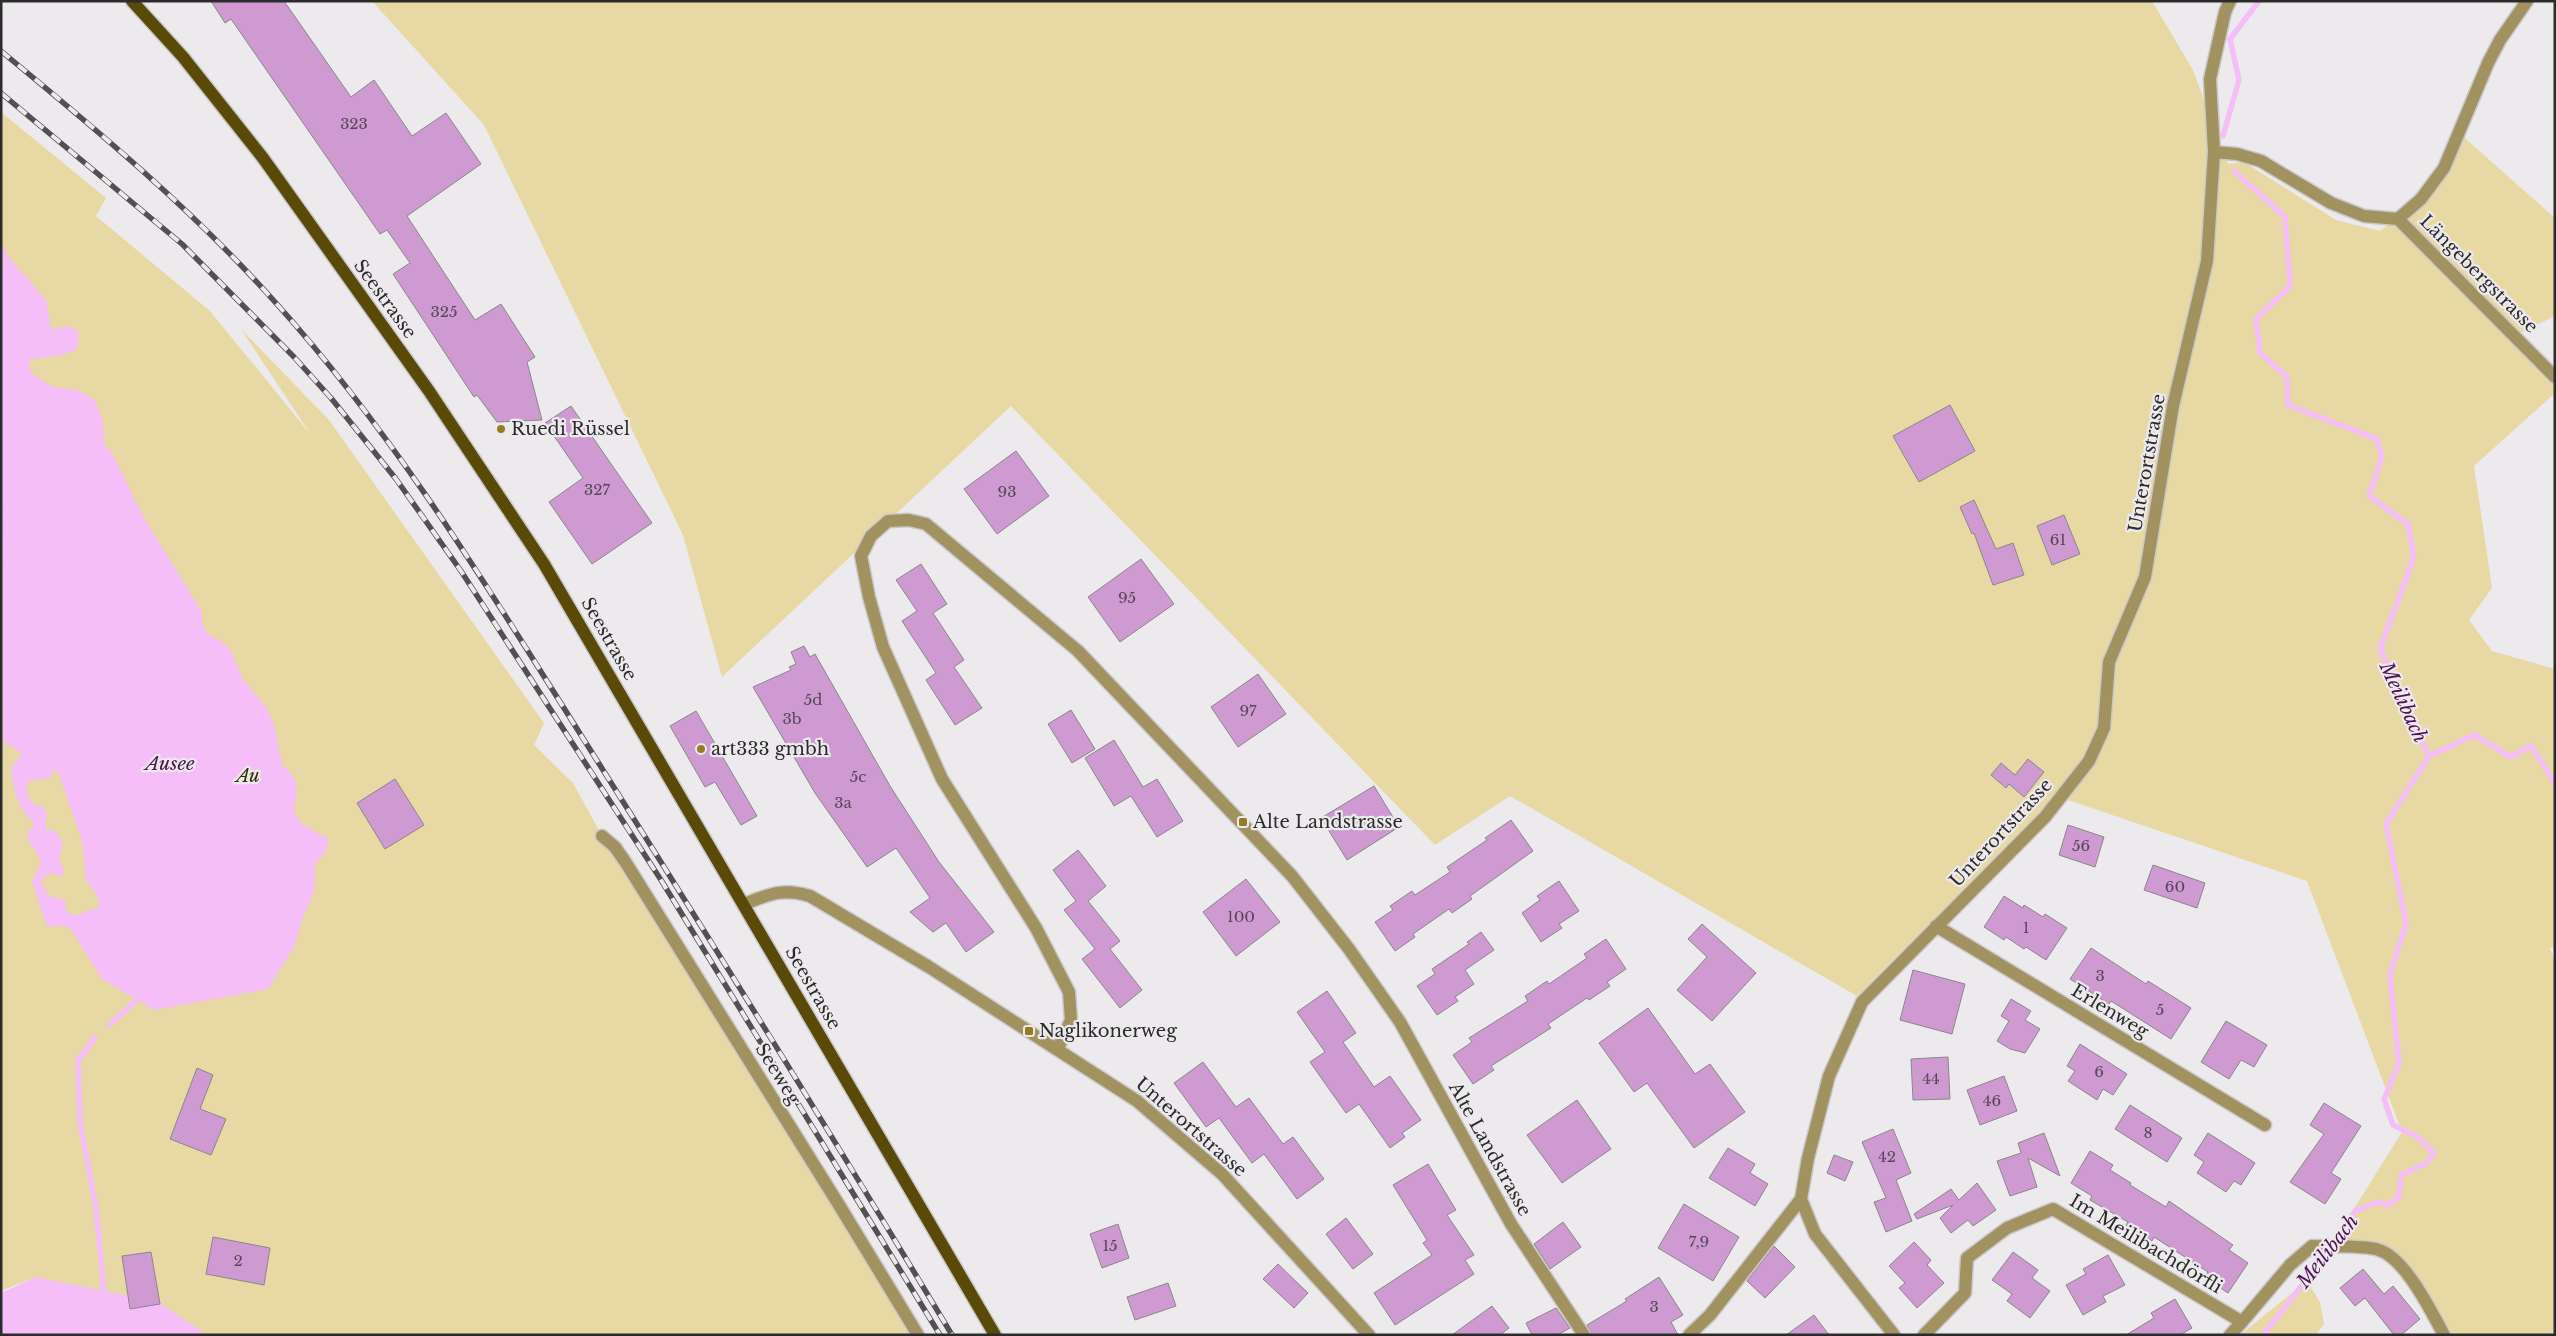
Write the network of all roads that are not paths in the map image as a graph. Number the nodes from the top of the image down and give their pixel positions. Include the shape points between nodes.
1 (132, 1) edge
2 (2230, 1) edge
3 (2527, 1) edge
4 (2214, 152) junction
5 (2398, 219) junction
6 (2555, 377) edge
7 (602, 836) dead end
8 (744, 904) junction
9 (1936, 926) junction
10 (1058, 1048) junction
11 (2265, 1125) dead end
12 (1801, 1199) junction
13 (2242, 1322) junction
14 (918, 1335) edge
15 (995, 1335) edge
16 (1369, 1335) edge
17 (1584, 1335) edge
18 (1689, 1335) edge
19 (1894, 1335) edge
20 (1924, 1335) edge
21 (2230, 1335) edge
22 (2444, 1335) edge

1 - 8 main road, Seestrasse via 184,57 263,158 429,391 544,564
2 - 4 street, Unterortstrasse via 2210,79
3 - 5 street via 2488,63 2444,168 2421,199
4 - 5 street via 2260,161 2331,203 2364,216
4 - 9 street, Unterortstrasse via 2207,261 2174,406 2145,577 2109,662 2104,728 2089,761 2045,817
5 - 6 street, Längebergstrasse
7 - 14 street, Seeweg via 615,847 631,871
8 - 10 street, Unterortstrasse via 776,891 794,891 810,896
8 - 15 main road, Seestrasse
9 - 11 street, Erlenweg
9 - 12 street, Unterortstrasse via 1862,1002 1829,1076
10 - 16 street, Unterortstrasse via 1138,1100 1183,1139 1257,1210
10 - 17 street, Alte Landstrasse via 1071,1020 1069,992 1036,928 942,779 883,647 861,556 871,536 888,521 909,520 926,524 1078,651 1292,876 1400,1022 1511,1224
12 - 18 street via 1710,1315
12 - 19 street via 1815,1234
13 - 20 street, Im Meilibachdörfli via 2053,1209 2007,1228 1967,1258 1965,1293
13 - 21 street
13 - 22 street via 2290,1265 2312,1246 2358,1248 2379,1250 2404,1269

